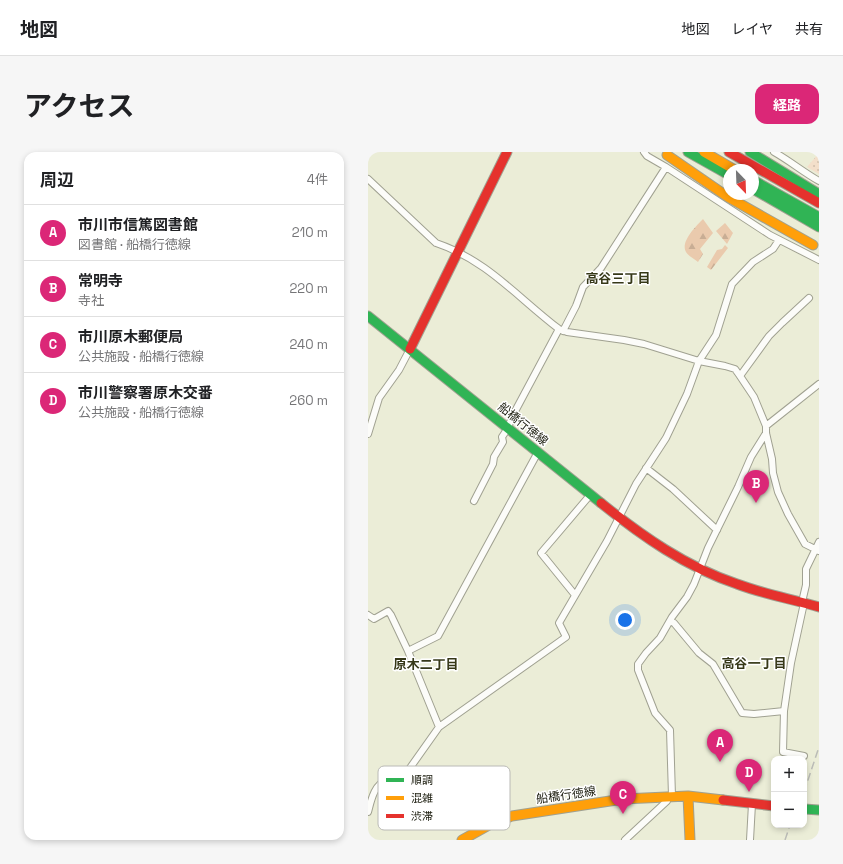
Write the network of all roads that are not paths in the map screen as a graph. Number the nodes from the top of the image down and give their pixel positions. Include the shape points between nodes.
1 (508, 152) edge
2 (644, 152) edge
3 (688, 152) edge
4 (704, 152) edge
5 (729, 152) edge
6 (750, 152) edge
7 (774, 152) edge
8 (665, 153) edge
9 (725, 164) edge
10 (666, 167) junction
11 (723, 172) edge
12 (368, 179) edge
13 (819, 181) edge
14 (759, 183) edge
15 (723, 187) edge
16 (759, 192) edge
17 (819, 194) edge
18 (747, 200) edge
19 (819, 203) edge
20 (819, 217) edge
21 (819, 227) edge
22 (779, 240) junction
23 (816, 243) edge
24 (458, 251) junction
25 (819, 260) edge
26 (809, 298) dead end
27 (368, 316) edge
28 (561, 330) junction
29 (410, 349) junction
30 (699, 361) junction
31 (740, 376) junction
32 (819, 384) edge
33 (508, 428) junction
34 (766, 429) junction
35 (368, 434) edge
36 (538, 452) junction
37 (646, 468) junction
38 (591, 494) junction
39 (474, 501) dead end
40 (619, 517) junction
41 (717, 530) junction
42 (819, 542) edge
43 (817, 550) edge
44 (699, 568) junction
45 (575, 595) junction
46 (803, 603) junction
47 (819, 607) edge
48 (368, 615) edge
49 (670, 621) junction
50 (408, 651) junction
51 (784, 711) junction
52 (439, 727) junction
53 (804, 756) dead end
54 (411, 766) edge
55 (378, 787) edge
56 (670, 796) junction
57 (688, 796) junction
58 (752, 804) junction
59 (771, 806) edge
60 (807, 809) edge
61 (819, 810) edge
62 (368, 812) edge
63 (510, 817) edge
64 (480, 830) edge
65 (462, 840) edge
66 (625, 840) edge
67 (690, 840) edge
68 (750, 840) edge

1 - 24 main road
2 - 10 street
3 - 11 main road
4 - 9 main road
5 - 19 main road
6 - 17 main road
7 - 13 street
8 - 15 main road
8 - 23 main road via 728,197
10 - 22 street
10 - 28 street via 601,268 583,287 576,306
12 - 24 street via 436,243
14 - 20 main road
16 - 21 main road
18 - 23 main road
22 - 25 street
22 - 30 street via 771,252 753,262 732,284 716,335
24 - 28 street via 488,270
24 - 29 main road
26 - 31 street via 769,336
27 - 29 main road, 船橋行徳線
28 - 30 street via 644,344
28 - 33 street via 516,408
29 - 33 main road, 船橋行徳線
29 - 35 street via 400,370 379,398
30 - 31 street via 725,366 735,370
30 - 37 street via 666,438
31 - 34 street via 754,397
32 - 34 street
33 - 36 main road, 船橋行徳線
33 - 39 street
34 - 41 street
34 - 43 street via 773,473 783,503 805,544
36 - 38 main road, 船橋行徳線
36 - 50 street via 438,636
37 - 40 street
37 - 41 street
38 - 40 main road, 船橋行徳線
38 - 45 street via 541,553
40 - 44 main road, 船橋行徳線 via 656,544
40 - 45 street
41 - 44 street
42 - 43 street
43 - 46 street via 806,569
44 - 46 main road, 船橋行徳線 via 735,584
44 - 49 street via 687,597
45 - 52 street via 560,623 566,637
46 - 47 main road, 船橋行徳線
46 - 51 street
48 - 50 street via 374,619 388,611
49 - 51 street via 699,653 713,664 742,713
49 - 56 street via 660,638 638,664 638,670 655,713 670,730
50 - 52 street
51 - 53 street via 783,752
52 - 54 street
55 - 62 street
56 - 57 main road, 船橋行徳線
56 - 63 main road, 船橋行徳線 via 623,799
56 - 66 street
57 - 58 main road, 船橋行徳線
57 - 67 main road
58 - 59 main road, 船橋行徳線
58 - 68 street
60 - 61 main road
64 - 65 main road, 船橋行徳線

